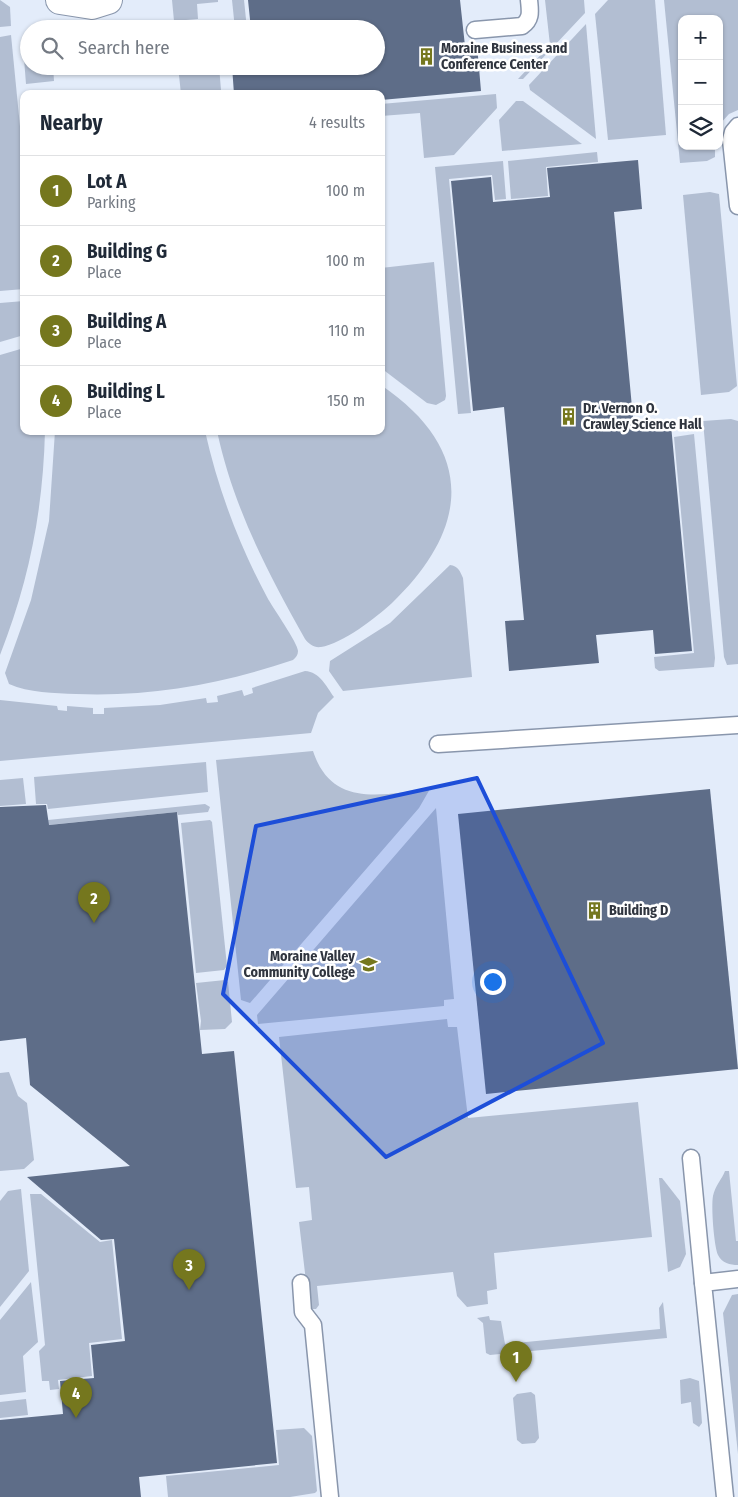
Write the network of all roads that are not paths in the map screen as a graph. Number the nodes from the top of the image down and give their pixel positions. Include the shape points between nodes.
1 (60, 0) edge
2 (108, 0) edge
3 (530, 0) edge
4 (475, 30) dead end
5 (738, 126) edge
6 (738, 206) edge
7 (738, 725) edge
8 (438, 744) dead end
9 (691, 1158) dead end
10 (738, 1279) edge
11 (301, 1283) dead end
12 (703, 1283) junction
13 (330, 1497) edge
14 (725, 1497) edge

1 - 2 street via 92,4
3 - 4 lane via 530,16 522,26
5 - 6 lane via 731,140
7 - 8 lane
9 - 12 lane
10 - 12 lane
11 - 13 lane via 304,1312 313,1325
12 - 14 lane

